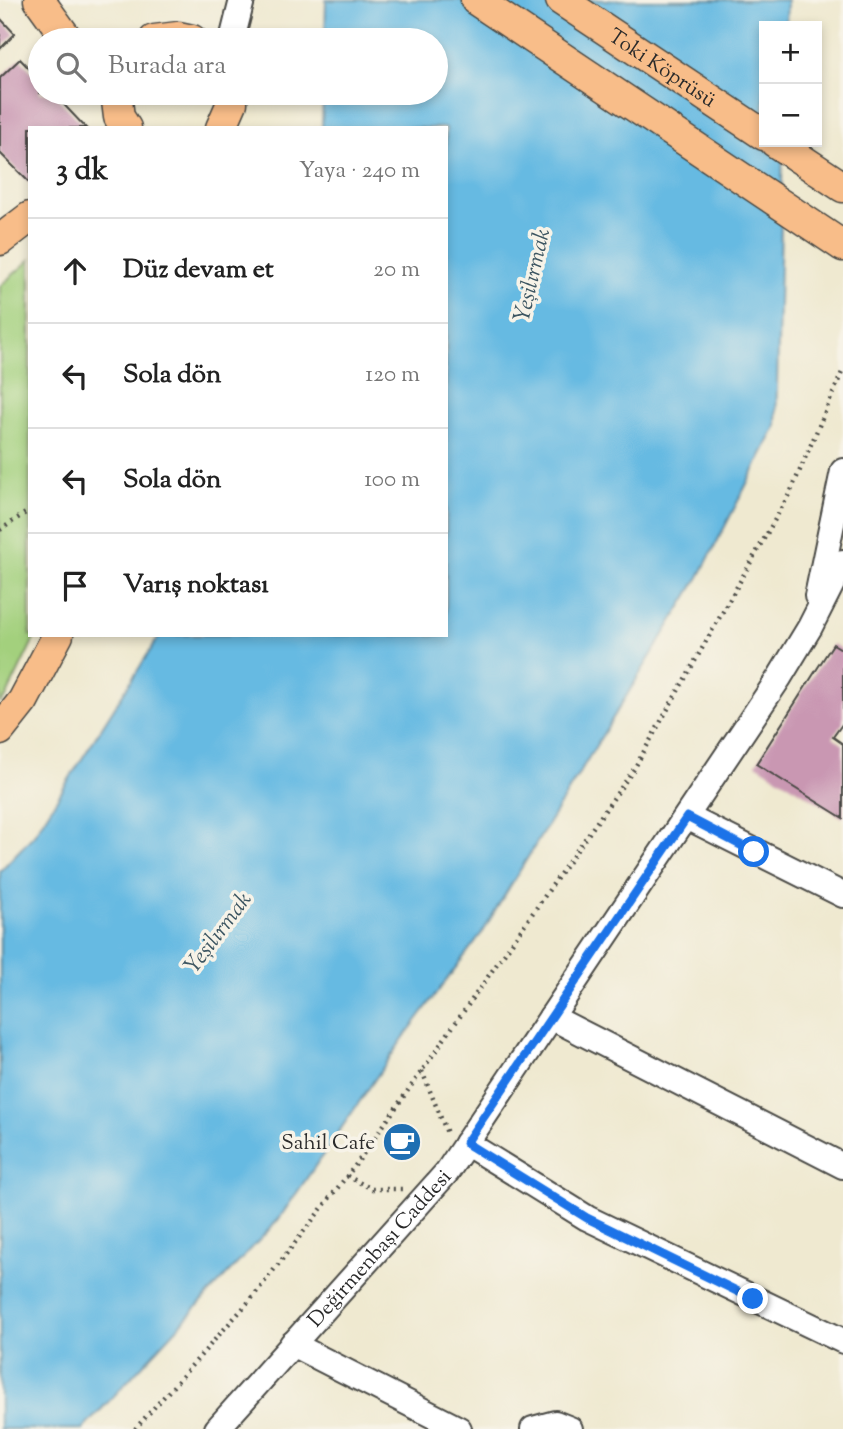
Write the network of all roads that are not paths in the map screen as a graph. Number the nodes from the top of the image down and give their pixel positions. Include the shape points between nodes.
1 (39, 0) edge
2 (242, 0) edge
3 (476, 0) edge
4 (561, 0) edge
5 (59, 28) edge
6 (235, 28) edge
7 (118, 105) edge
8 (231, 105) edge
9 (125, 126) edge
10 (222, 126) edge
11 (759, 132) edge
12 (783, 147) edge
13 (843, 187) edge
14 (28, 219) edge
15 (0, 240) edge
16 (843, 246) edge
17 (843, 471) edge
18 (843, 562) edge
19 (810, 627) junction
20 (57, 637) edge
21 (0, 730) edge
22 (687, 817) junction
23 (843, 895) edge
24 (551, 1017) junction
25 (454, 1143) junction
26 (843, 1166) edge
27 (843, 1342) edge
28 (292, 1344) junction
29 (217, 1429) edge
30 (459, 1429) edge
31 (533, 1429) edge
32 (570, 1429) edge

1 - 5 main road
2 - 6 street
3 - 16 main road
4 - 11 main road, Toki Köprüsü
7 - 9 main road
8 - 10 main road
12 - 13 main road
14 - 15 main road
17 - 19 street
18 - 19 street, Değirmenbaşı Caddesi
19 - 22 street, Değirmenbaşı Caddesi
20 - 21 main road via 23,701
22 - 23 street
22 - 24 street, Değirmenbaşı Caddesi
24 - 25 street, Değirmenbaşı Caddesi
24 - 26 street
25 - 27 street via 587,1218
25 - 28 street, Değirmenbaşı Caddesi via 447,1172
28 - 29 street, Değirmenbaşı Caddesi
28 - 30 street
31 - 32 street via 555,1423

